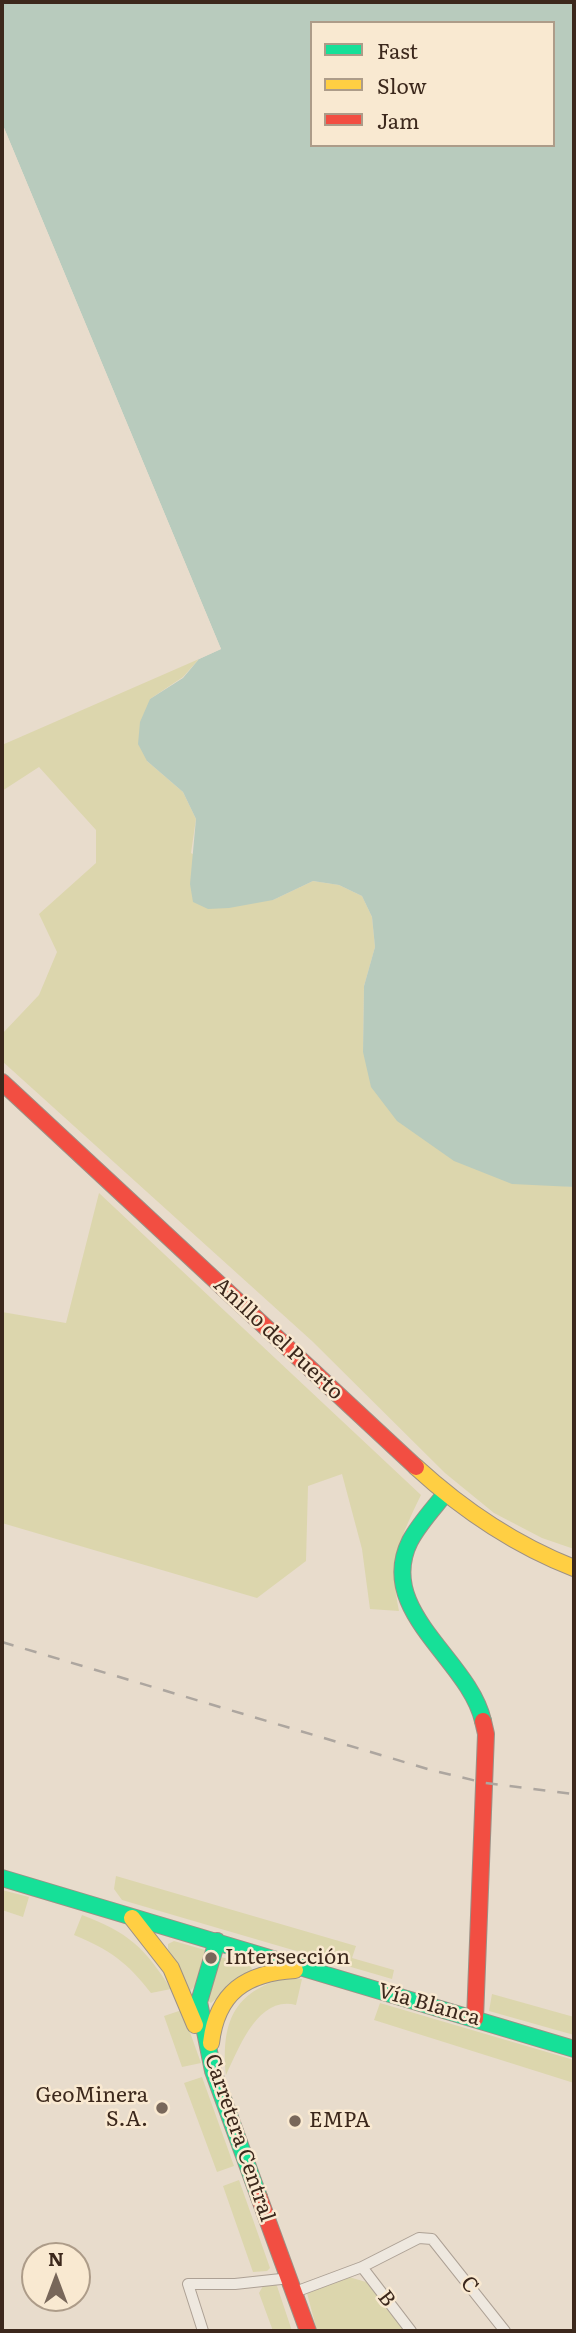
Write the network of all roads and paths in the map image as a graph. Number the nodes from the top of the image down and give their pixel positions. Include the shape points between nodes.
1 (2, 1082) edge
2 (445, 1494) junction
3 (574, 1568) edge
4 (2, 1878) edge
5 (132, 1918) junction
6 (217, 1941) junction
7 (313, 1971) junction
8 (475, 2018) junction
9 (574, 2049) edge
10 (213, 2071) junction
11 (362, 2267) junction
12 (292, 2285) junction
13 (203, 2331) edge
14 (308, 2331) edge
15 (411, 2331) edge
16 (505, 2331) edge

1 - 2 main road, Anillo del Puerto
2 - 3 main road, Anillo del Puerto via 530,1551
2 - 8 main road via 404,1556 401,1583 407,1602 476,1697 486,1734
4 - 5 main road, Vía Blanca
5 - 6 main road, Vía Blanca
5 - 10 main road via 171,1968
6 - 7 main road, Vía Blanca
6 - 10 main road, Carretera Central via 199,2003
7 - 8 main road, Vía Blanca
7 - 10 main road via 261,1974 226,1997 213,2028
8 - 9 main road, Vía Blanca
10 - 12 main road, Carretera Central
11 - 12 street
11 - 15 street, B
11 - 16 street, C via 419,2238 432,2239
12 - 13 street via 188,2284
12 - 14 main road, Carretera Central

